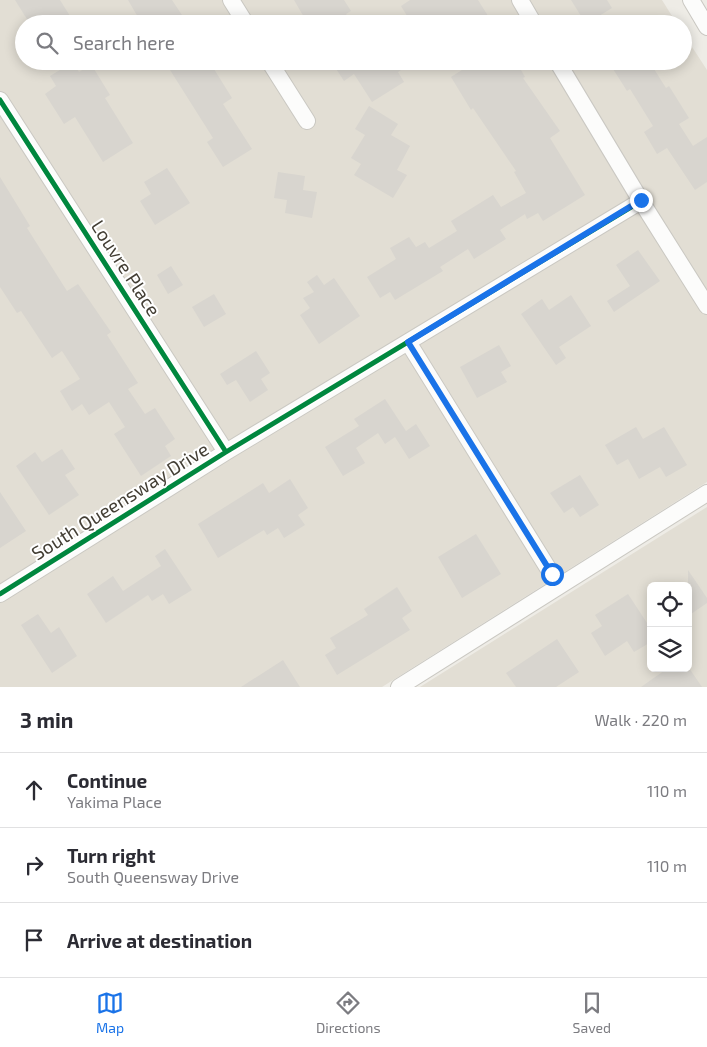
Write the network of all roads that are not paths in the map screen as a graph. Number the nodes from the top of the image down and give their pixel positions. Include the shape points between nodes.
1 (231, 0) edge
2 (520, 0) edge
3 (691, 0) edge
4 (240, 15) edge
5 (529, 15) edge
6 (707, 27) edge
7 (275, 70) edge
8 (562, 70) edge
9 (0, 100) edge
10 (307, 121) dead end
11 (641, 200) junction
12 (707, 306) edge
13 (408, 342) junction
14 (226, 452) junction
15 (707, 493) edge
16 (560, 586) junction
17 (0, 594) edge
18 (398, 687) edge

1 - 4 street
2 - 5 street
3 - 6 street
7 - 10 street
8 - 11 street
9 - 14 street, Louvre Place
11 - 12 street
11 - 13 street, South Queensway Drive
13 - 14 street, South Queensway Drive
13 - 16 street
14 - 17 street, South Queensway Drive
15 - 16 street
16 - 18 street

